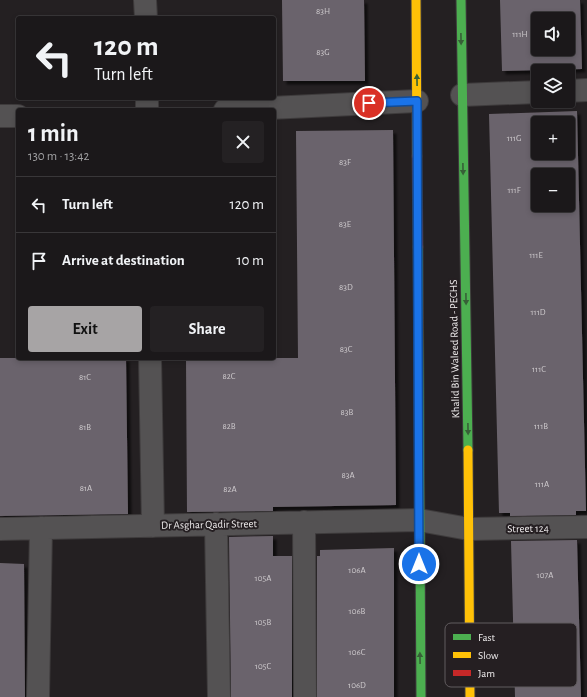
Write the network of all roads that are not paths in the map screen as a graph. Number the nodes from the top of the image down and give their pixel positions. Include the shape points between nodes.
1 (146, 0) edge
2 (416, 0) edge
3 (461, 0) edge
4 (146, 16) edge
5 (587, 90) edge
6 (575, 91) edge
7 (531, 92) edge
8 (462, 95) junction
9 (417, 101) junction
10 (268, 108) edge
11 (0, 116) edge
12 (16, 116) edge
13 (150, 360) edge
14 (419, 520) junction
15 (304, 522) junction
16 (216, 524) junction
17 (153, 526) junction
18 (587, 527) edge
19 (41, 528) junction
20 (0, 529) edge
21 (469, 529) junction
22 (470, 623) edge
23 (470, 687) edge
24 (38, 697) edge
25 (219, 697) edge
26 (305, 697) edge
27 (420, 697) edge
28 (470, 697) edge

1 - 4 street
9 -> 2 main road
3 -> 8 main road, Khalid Bin Waleed Road - PECHS
5 - 6 street
7 - 8 street
8 -> 21 main road, Khalid Bin Waleed Road - PECHS
9 - 10 street
9 - 14 main road
11 - 12 street
13 - 17 street
14 - 15 street, Dr Asghar Qadir Street
14 - 21 street, Street 124
27 -> 14 main road
15 - 16 street, Dr Asghar Qadir Street
15 - 26 street
16 - 17 street, Dr Asghar Qadir Street
16 - 25 street
17 - 19 street, Dr Asghar Qadir Street
18 - 21 street, Street 124
19 - 20 street, Dr Asghar Qadir Street
19 - 24 street
21 - 22 main road, Khalid Bin Waleed Road - PECHS
23 - 28 main road, Khalid Bin Waleed Road - PECHS

